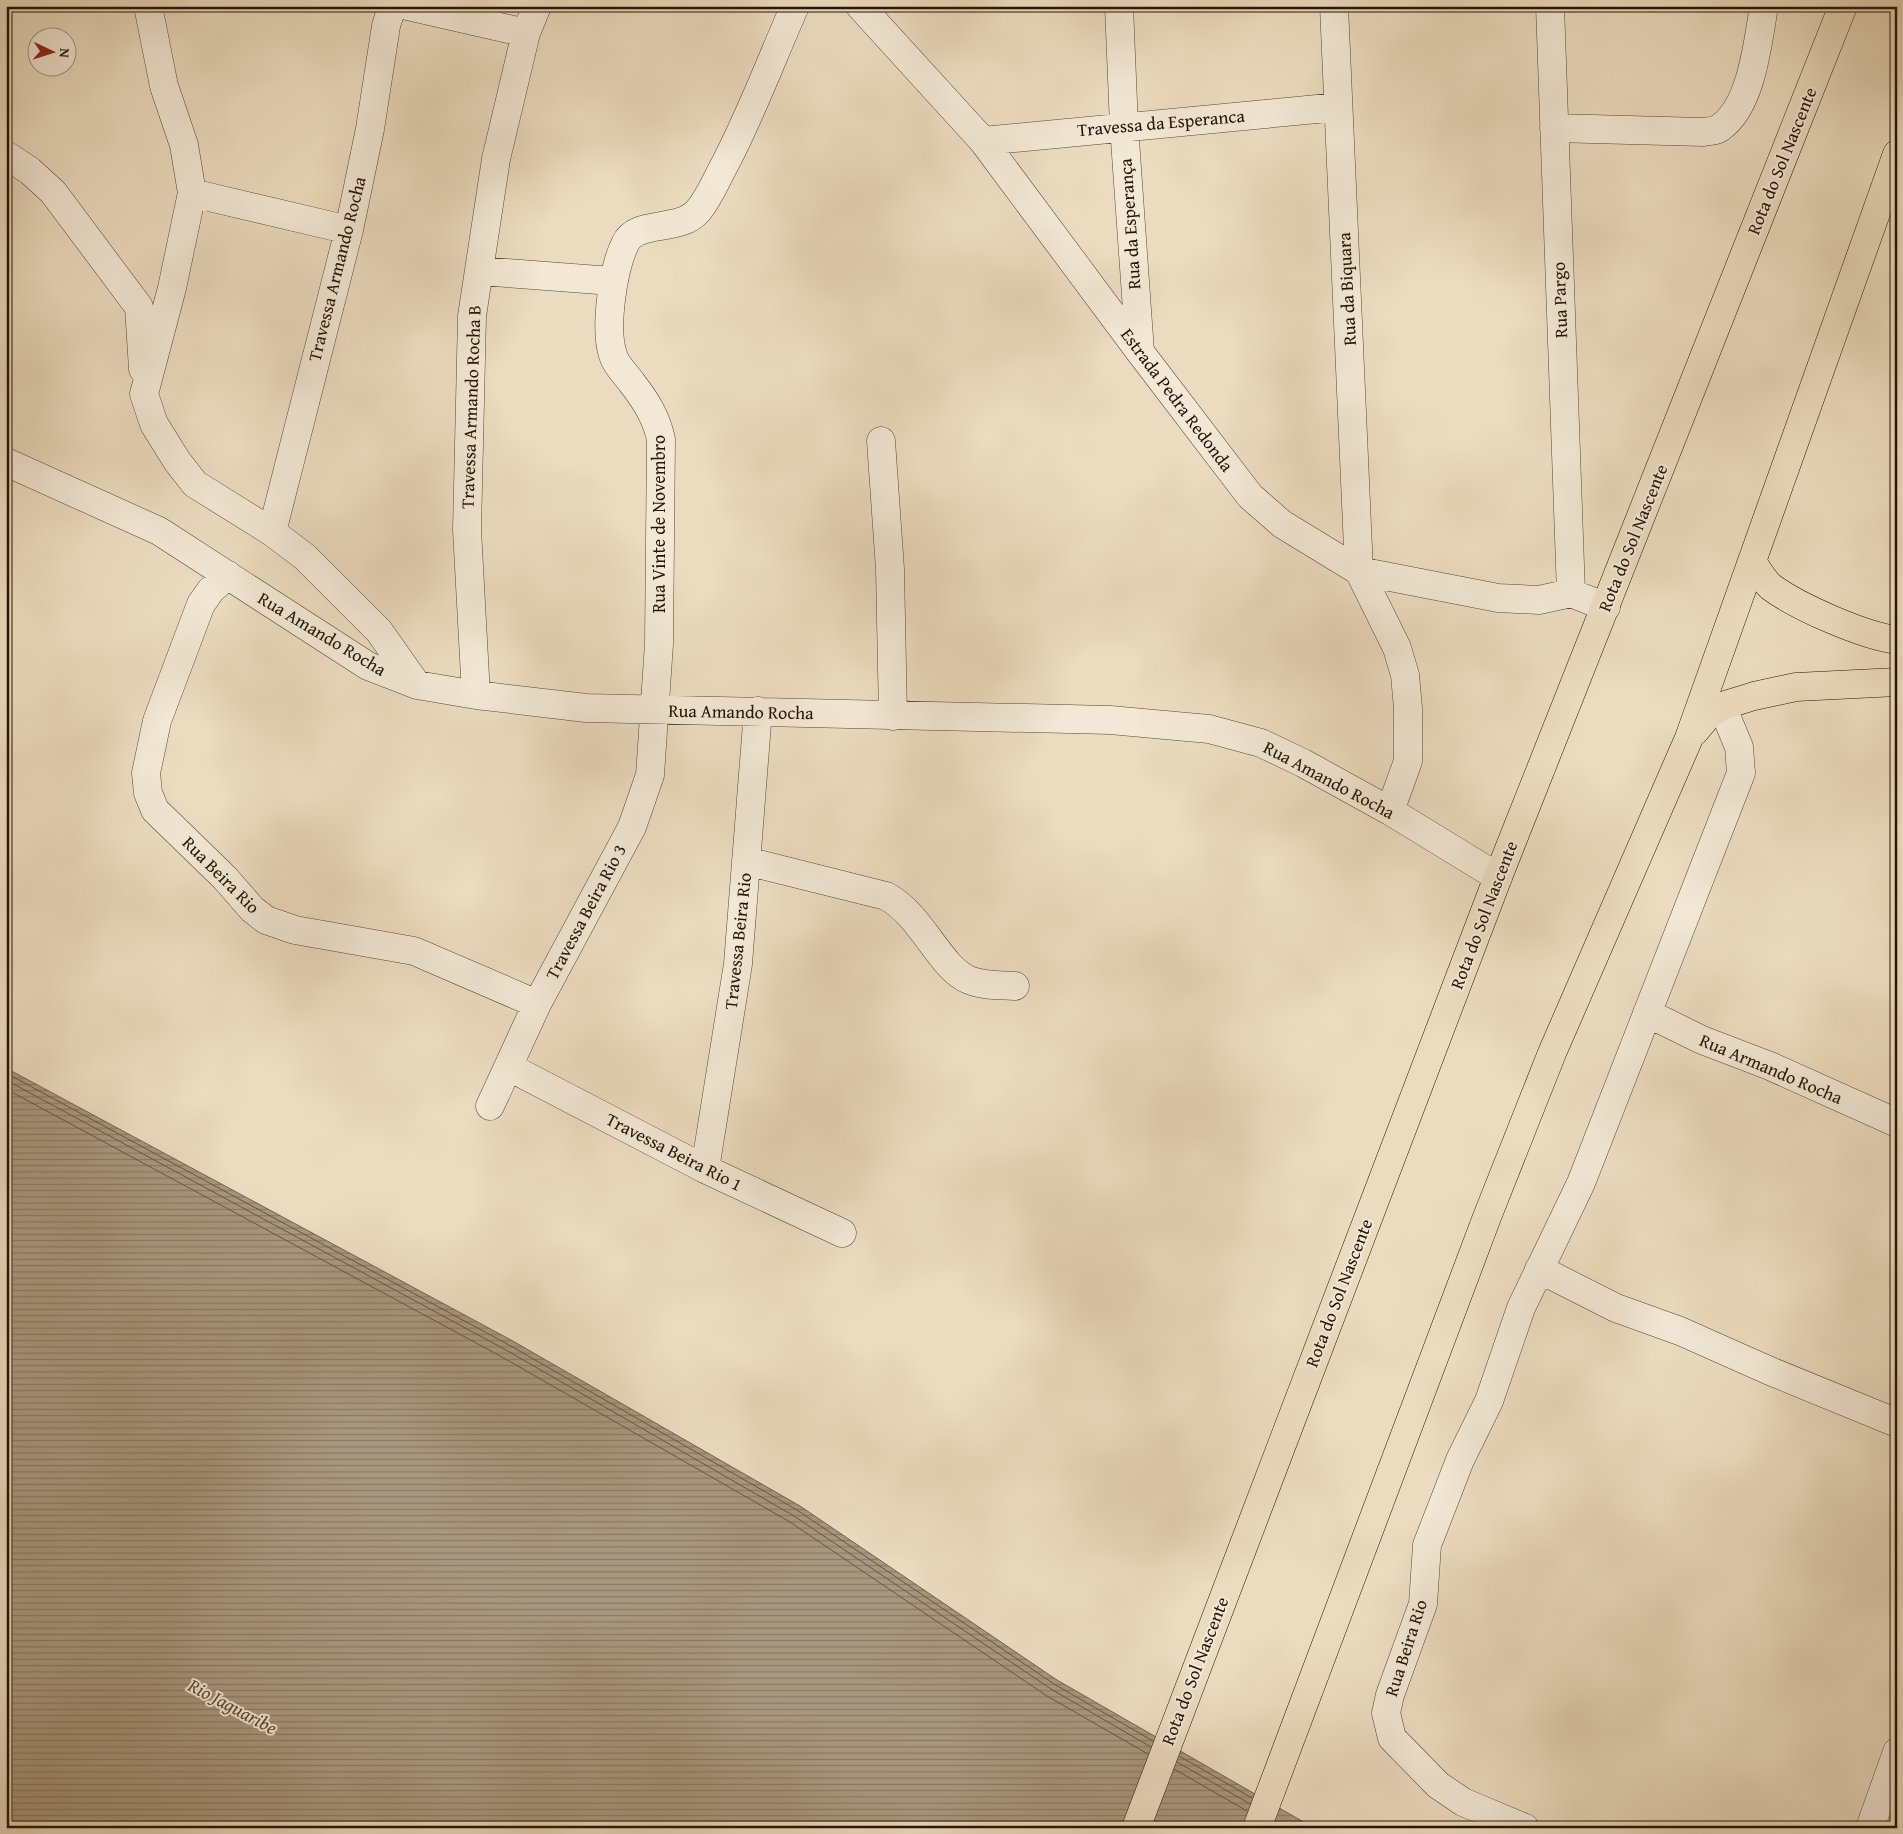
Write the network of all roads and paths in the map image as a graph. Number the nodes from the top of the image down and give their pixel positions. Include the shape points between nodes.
1 (148, 6) edge
2 (396, 6) edge
3 (537, 6) edge
4 (795, 6) edge
5 (860, 6) edge
6 (1119, 6) edge
7 (1334, 6) edge
8 (1550, 6) edge
9 (1764, 6) edge
10 (1843, 6) edge
11 (409, 7) edge
12 (526, 34) junction
13 (1338, 107) junction
14 (1124, 126) junction
15 (1554, 128) junction
16 (983, 141) junction
17 (1897, 154) edge
18 (6, 155) edge
19 (192, 193) junction
20 (349, 230) junction
21 (480, 271) junction
22 (612, 281) junction
23 (1140, 352) junction
24 (144, 394) junction
25 (881, 441) dead end
26 (6, 462) edge
27 (272, 532) junction
28 (1752, 562) junction
29 (1360, 571) junction
30 (228, 575) junction
31 (1571, 593) junction
32 (1606, 607) junction
33 (1897, 640) edge
34 (1897, 682) edge
35 (417, 685) junction
36 (476, 695) junction
37 (1722, 706) junction
38 (654, 710) junction
39 (758, 711) junction
40 (893, 716) junction
41 (1689, 738) junction
42 (1390, 811) junction
43 (746, 861) junction
44 (1498, 877) junction
45 (1015, 986) dead end
46 (537, 1004) junction
47 (1647, 1013) junction
48 (510, 1067) junction
49 (490, 1106) dead end
50 (1897, 1123) edge
51 (705, 1169) junction
52 (842, 1233) dead end
53 (1539, 1268) junction
54 (1897, 1423) edge
55 (1897, 1752) edge
56 (1136, 1828) edge
57 (1257, 1828) edge
58 (1525, 1828) edge
59 (1870, 1828) edge

1 - 19 street via 164,86 184,145
2 - 20 street, Travessa Armando Rocha via 386,26 370,129
3 - 12 street, Travessa Armando Rocha B
4 - 22 street, Rua Vinte de Novembro via 739,137 707,198 685,221 635,233 625,242
5 - 16 street, Estrada Pedra Redonda
6 - 14 street, Rua da Esperança
7 - 13 street, Rua da Biquara
8 - 15 street, Rua Pargo
9 - 15 street via 1756,54 1742,100 1730,120 1720,129 1703,132
10 - 32 highway, Rota do Sol Nascente
11 - 12 street
12 - 21 street, Travessa Armando Rocha B via 496,159
13 - 14 street, Travessa da Esperanca
13 - 29 street, Rua da Biquara
14 - 16 street, Travessa da Esperanca
14 - 23 street, Rua da Esperança
15 - 31 street, Rua Pargo
16 - 23 street, Estrada Pedra Redonda
17 - 28 highway
18 - 24 street via 53,192 139,307
19 - 20 street
19 - 24 street via 172,288
20 - 27 street, Travessa Armando Rocha
21 - 22 street
21 - 36 street, Travessa Armando Rocha B via 472,316 467,530
22 - 38 street, Rua Vinte de Novembro via 612,355 652,410 661,439 659,644
23 - 29 street, Estrada Pedra Redonda via 1250,496 1282,524
24 - 27 street via 154,424 195,484
25 - 40 street via 891,585
26 - 30 street, Rua Amando Rocha via 158,532
27 - 35 street via 305,558 378,631
28 - 33 highway via 1770,586 1803,604 1851,628
28 - 41 highway
29 - 31 street via 1498,598 1539,600
29 - 42 street via 1397,648 1405,675 1408,761
30 - 35 street, Rua Amando Rocha via 368,666
30 - 46 street, Rua Beira Rio via 200,604 158,721 146,773 148,793 155,810 266,920 294,930 414,951
31 - 32 street
32 - 44 highway, Rota do Sol Nascente
34 - 37 highway via 1796,686
35 - 36 street, Rua Amando Rocha
36 - 38 street, Rua Amando Rocha via 586,708
37 - 41 highway via 1708,714
37 - 47 street, Rua Beira Rio via 1739,747 1741,773
38 - 39 street, Rua Amando Rocha
38 - 46 street, Travessa Beira Rio 3 via 650,775 632,827
39 - 40 street, Rua Amando Rocha
39 - 43 street, Travessa Beira Rio
40 - 42 street, Rua Amando Rocha via 1110,720 1209,729 1261,743
41 - 57 highway via 1552,1053 1480,1235
42 - 44 street, Rua Amando Rocha
43 - 45 street via 886,896 909,912 948,962 968,980
43 - 51 street, Travessa Beira Rio via 738,964
44 - 56 highway, Rota do Sol Nascente
46 - 48 street, Travessa Beira Rio 3
47 - 50 street, Rua Armando Rocha via 1702,1040 1770,1066
47 - 53 street, Rua Beira Rio via 1581,1183
48 - 49 street, Travessa Beira Rio 3
48 - 51 street, Travessa Beira Rio 1
51 - 52 street, Travessa Beira Rio 1
53 - 54 street via 1616,1308 1680,1331
53 - 58 street, Rua Beira Rio via 1521,1308 1489,1401 1460,1460 1427,1546 1422,1604 1386,1713 1392,1738 1438,1785 1463,1802
55 - 59 street

